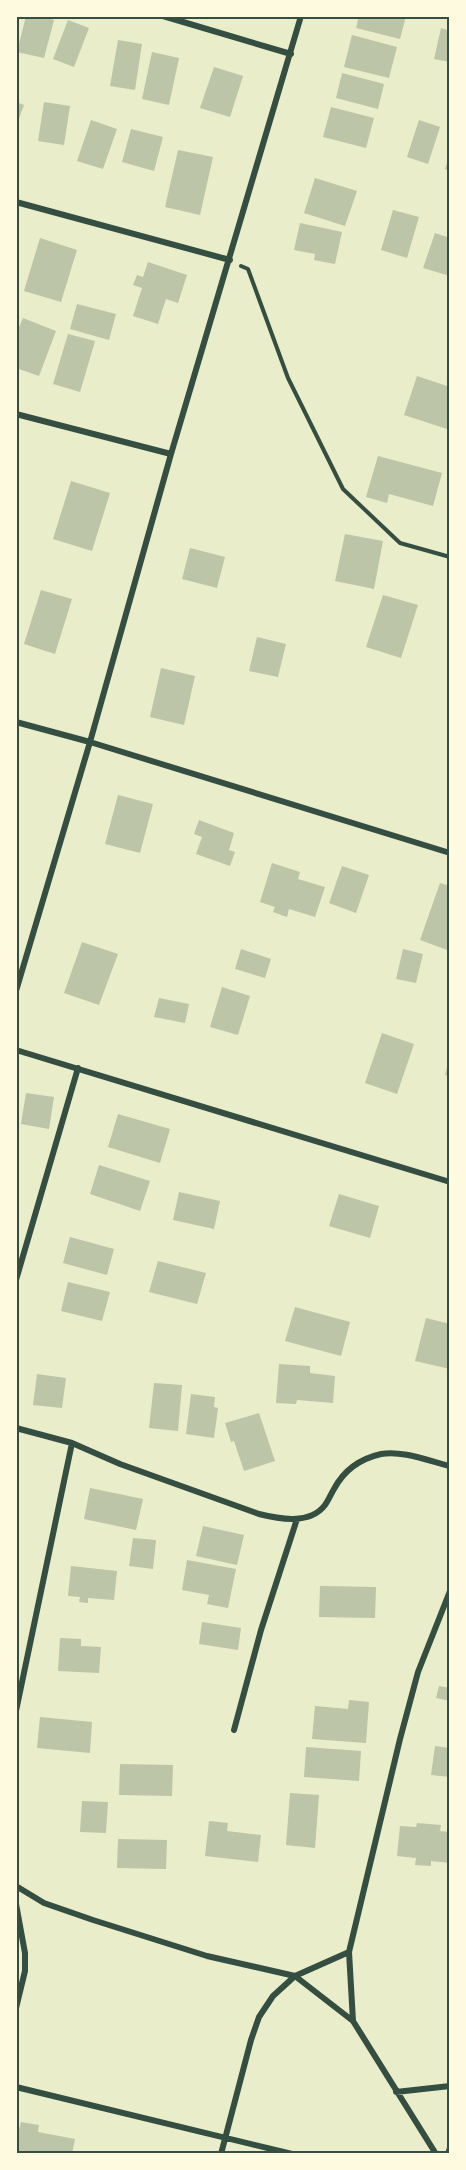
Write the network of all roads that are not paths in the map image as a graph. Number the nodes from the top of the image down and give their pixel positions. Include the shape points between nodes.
1 (163, 16) edge
2 (301, 16) edge
3 (291, 54) junction
4 (16, 202) edge
5 (230, 260) junction
6 (16, 414) edge
7 (171, 454) junction
8 (16, 722) edge
9 (90, 742) junction
10 (450, 854) edge
11 (16, 991) edge
12 (16, 1050) edge
13 (78, 1068) junction
14 (450, 1182) edge
15 (16, 1280) edge
16 (16, 1428) edge
17 (72, 1443) junction
18 (450, 1466) edge
19 (297, 1519) junction
20 (450, 1591) edge
21 (16, 1711) edge
22 (234, 1730) dead end
23 (16, 1886) edge
24 (16, 1904) edge
25 (349, 1952) junction
26 (295, 1976) junction
27 (16, 2008) edge
28 (353, 2021) junction
29 (450, 2086) edge
30 (16, 2087) edge
31 (396, 2092) junction
32 (226, 2137) junction
33 (450, 2148) edge
34 (221, 2154) edge
35 (292, 2154) edge
36 (436, 2154) edge
37 (448, 2154) edge

1 - 3 street
2 - 3 street
3 - 5 street
4 - 5 street
5 - 7 street
6 - 7 street
7 - 9 street
8 - 9 street
9 - 10 street
9 - 11 street
12 - 13 street
13 - 14 street
13 - 15 street
16 - 17 street
17 - 19 street via 259,1514
17 - 21 street
18 - 19 street via 382,1454 360,1461 343,1473 324,1507
19 - 22 street
20 - 25 street via 418,1672
23 - 26 street via 44,1904 93,1920 207,1956
24 - 27 street via 26,1971
25 - 26 street
25 - 28 street
26 - 28 street
26 - 32 street via 273,1996 259,2017
28 - 31 street
29 - 31 street
30 - 32 street
31 - 36 street
32 - 34 street
32 - 35 street
33 - 37 street

